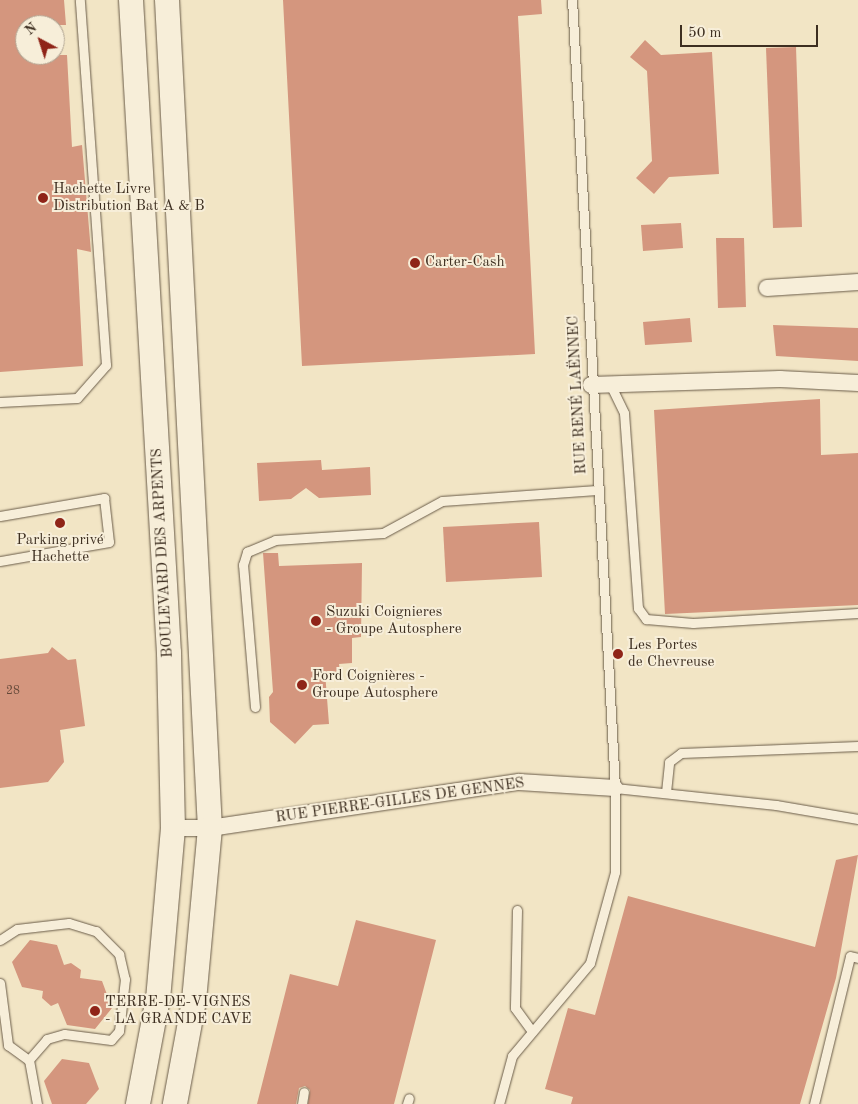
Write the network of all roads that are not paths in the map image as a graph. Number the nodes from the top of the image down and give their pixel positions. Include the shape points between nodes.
1 (80, 0) edge
2 (131, 0) edge
3 (167, 0) edge
4 (572, 0) edge
5 (858, 282) edge
6 (767, 288) dead end
7 (858, 383) edge
8 (610, 384) junction
9 (591, 385) junction
10 (0, 402) edge
11 (597, 490) junction
12 (0, 516) edge
13 (0, 561) edge
14 (858, 613) edge
15 (255, 708) dead end
16 (858, 746) edge
17 (614, 788) junction
18 (666, 792) junction
19 (858, 819) edge
20 (173, 828) junction
21 (210, 828) junction
22 (517, 910) dead end
23 (0, 940) edge
24 (858, 958) edge
25 (0, 983) edge
26 (532, 1031) junction
27 (29, 1060) junction
28 (304, 1092) dead end
29 (37, 1104) edge
30 (138, 1104) edge
31 (175, 1104) edge
32 (302, 1104) edge
33 (499, 1104) edge
34 (814, 1104) edge

1 - 10 lane via 106,365 77,398
2 - 20 street, BOULEVARD DES ARPENTS via 168,643
3 - 21 street
4 - 9 lane, RUE RENÉ LAËNNEC
5 - 6 street
7 - 8 street via 780,379
8 - 9 street
8 - 14 lane via 624,413 638,608 646,618 660,623 693,623
9 - 11 lane, RUE RENÉ LAËNNEC
11 - 15 lane via 442,501 383,533 275,540 247,552 243,565
11 - 17 lane, RUE RENÉ LAËNNEC
12 - 13 lane via 104,498 110,542
16 - 18 lane via 681,753 669,762
17 - 18 lane, RUE PIERRE-GILLES DE GENNES
17 - 21 street, RUE PIERRE-GILLES DE GENNES via 519,782
17 - 26 lane, RUE RENÉ LAËNNEC via 615,872 590,963
18 - 19 lane, RUE PIERRE-GILLES DE GENNES
20 - 21 street, RUE PIERRE-GILLES DE GENNES
20 - 30 street, BOULEVARD DES ARPENTS via 158,998
21 - 31 street via 194,1001
22 - 26 lane via 515,1008
23 - 27 lane via 17,930 68,923 96,931 119,954 125,979 119,1030 111,1040 64,1034 47,1039
24 - 34 lane via 850,956
25 - 27 lane via 8,1045
26 - 33 lane, RUE RENÉ LAËNNEC via 512,1056
27 - 29 lane
28 - 32 lane

